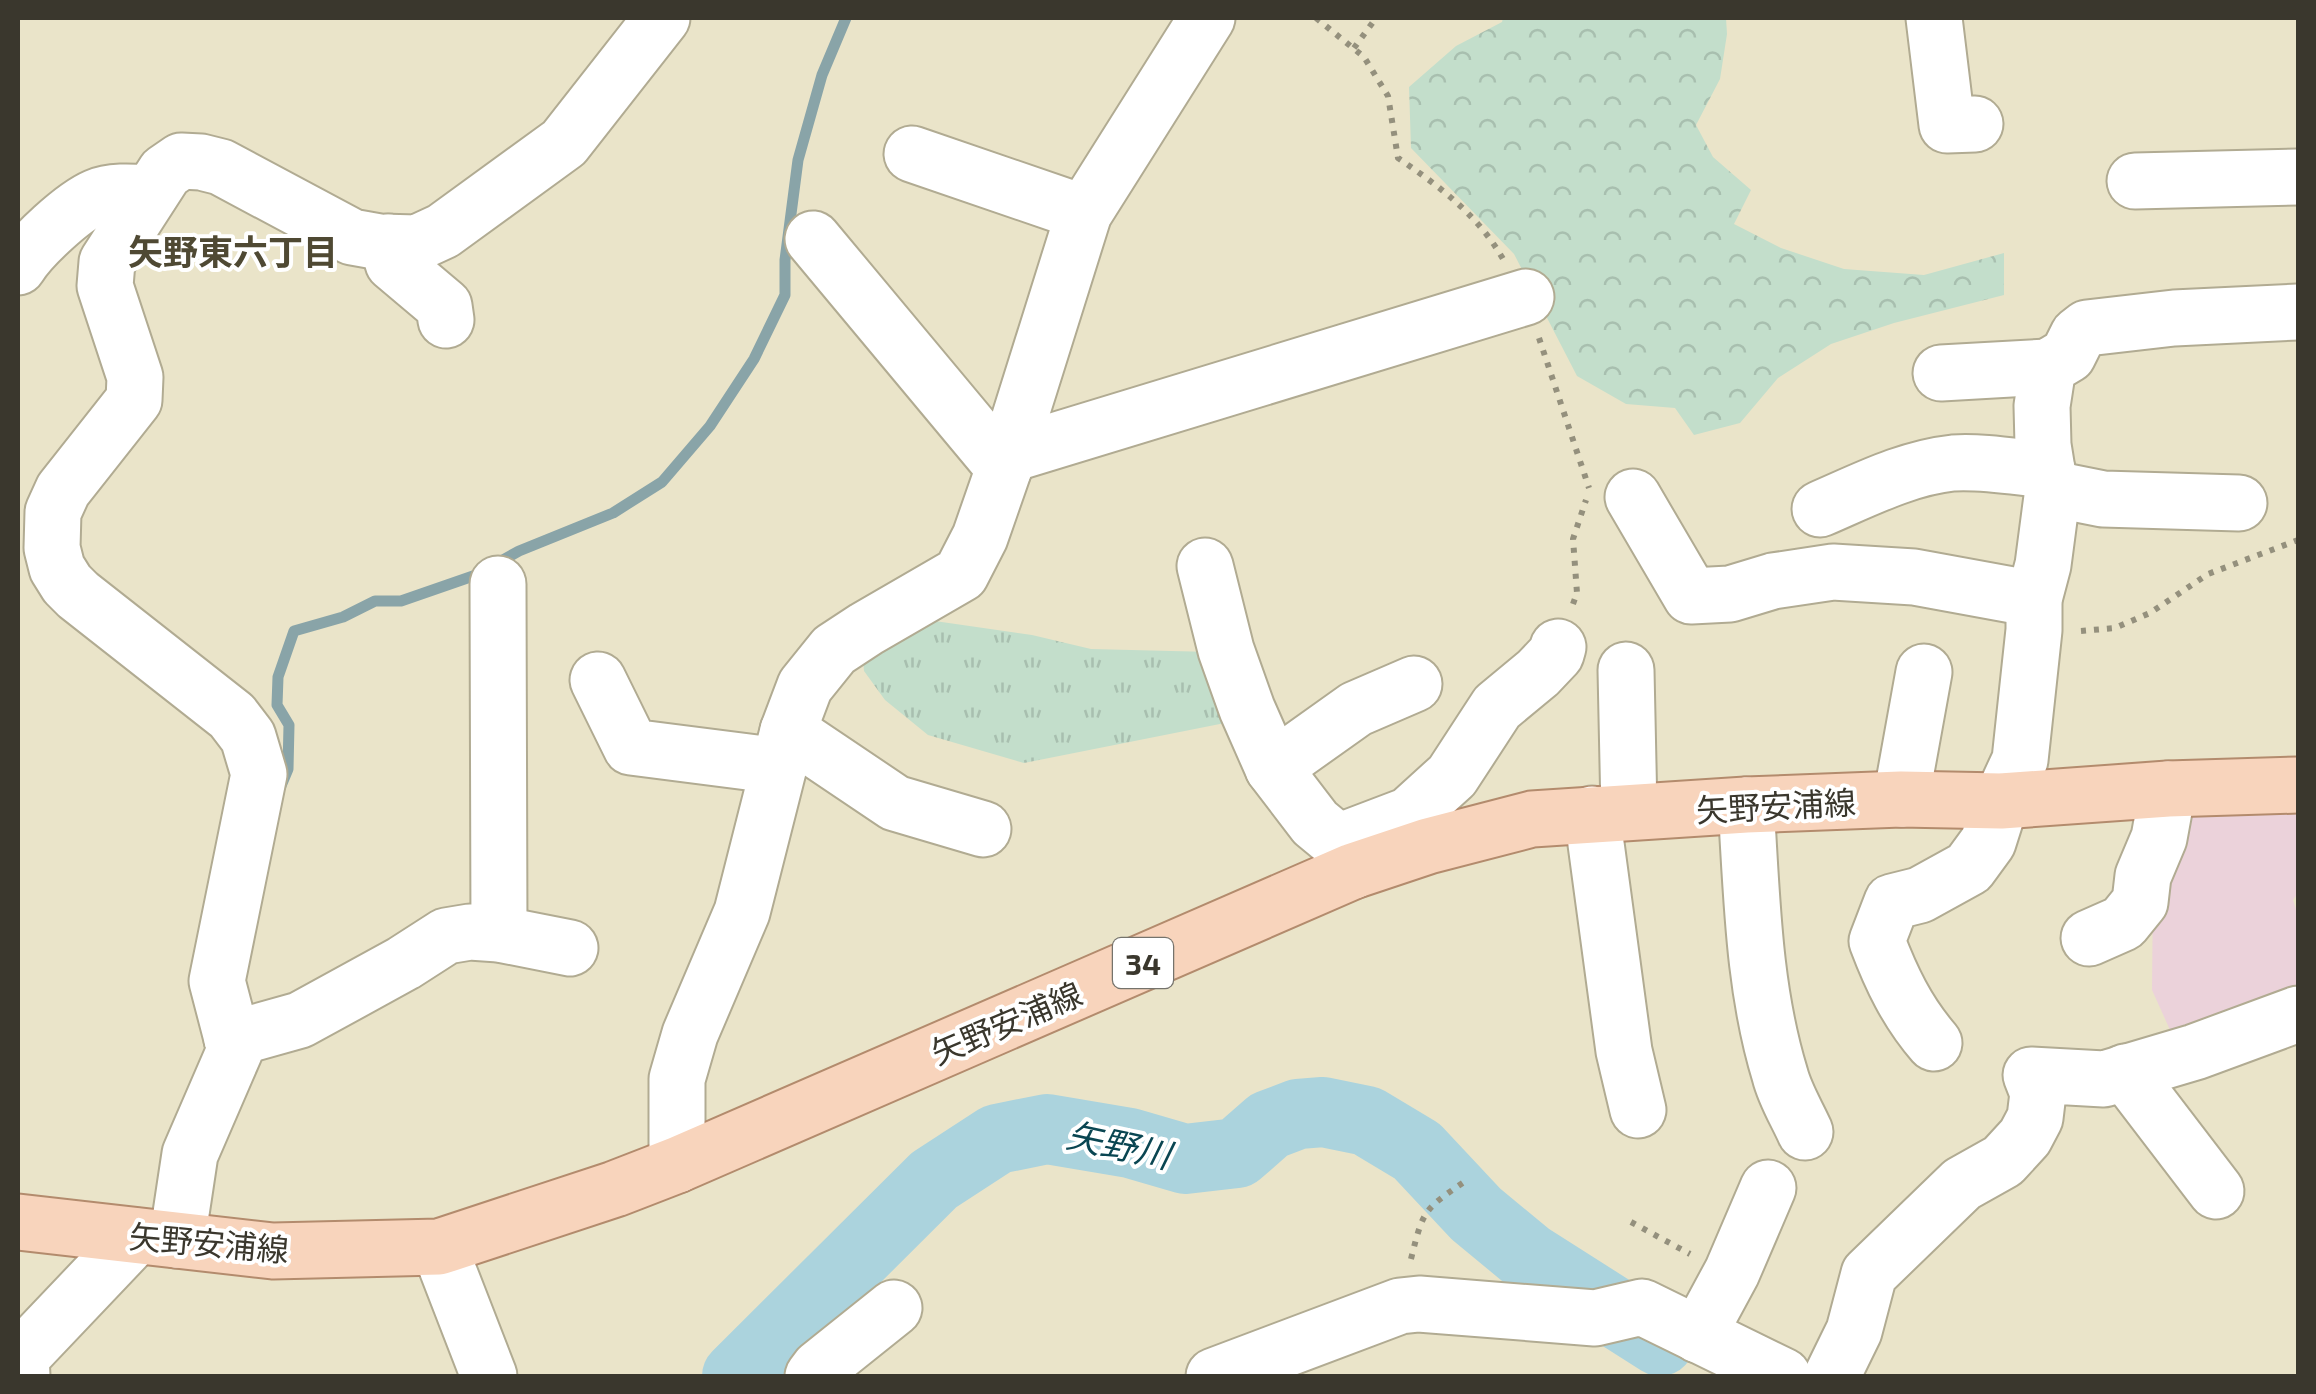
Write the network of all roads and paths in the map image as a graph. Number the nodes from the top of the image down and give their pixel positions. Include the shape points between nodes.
1 (662, 18) edge
2 (1207, 18) edge
3 (1376, 18) edge
4 (1934, 18) edge
5 (1354, 48) dead end
6 (1975, 124) dead end
7 (912, 154) dead end
8 (2298, 177) edge
9 (2136, 181) dead end
10 (152, 194) junction
11 (1084, 213) junction
12 (813, 239) dead end
13 (388, 242) junction
14 (18, 266) edge
15 (1526, 297) dead end
16 (2298, 312) edge
17 (446, 320) dead end
18 (2048, 367) junction
19 (1941, 373) dead end
20 (1006, 462) junction
21 (2050, 479) junction
22 (1611, 493) joint
23 (2240, 503) dead end
24 (35, 508) edge
25 (1820, 509) dead end
26 (2298, 540) edge
27 (1205, 566) dead end
28 (498, 584) dead end
29 (2034, 614) junction
30 (1558, 647) joint
31 (1626, 670) dead end
32 (1924, 672) dead end
33 (598, 680) dead end
34 (1414, 684) dead end
35 (784, 748) junction
36 (1274, 768) junction
37 (2298, 784) edge
38 (2168, 789) junction
39 (1901, 799) junction
40 (2001, 801) junction
41 (1746, 805) junction
42 (1610, 813) junction
43 (983, 829) dead end
44 (1345, 857) junction
45 (499, 934) junction
46 (2089, 938) dead end
47 (570, 948) dead end
48 (2298, 1014) edge
49 (232, 1038) junction
50 (1934, 1043) dead end
51 (2125, 1072) junction
52 (1638, 1110) dead end
53 (1806, 1132) dead end
54 (678, 1165) junction
55 (1464, 1182) dead end
56 (1768, 1188) dead end
57 (2216, 1191) dead end
58 (18, 1222) edge
59 (1631, 1222) dead end
60 (156, 1238) junction
61 (439, 1247) junction
62 (1732, 1272) junction
63 (1400, 1306) junction
64 (894, 1308) dead end
65 (1705, 1356) edge
66 (22, 1375) edge
67 (489, 1376) edge
68 (813, 1376) edge
69 (1214, 1376) edge
70 (1782, 1376) edge
71 (1832, 1376) edge

1 - 13 street via 564,142 443,231 416,243
2 - 11 street
3 - 5 path
4 - 6 street via 1947,125
7 - 11 street
8 - 9 street
10 - 13 street via 180,161 201,162 352,237
10 - 14 street via 97,196
10 - 24 street via 108,262 105,286 135,377 134,400 62,490
11 - 20 street
12 - 20 street
13 - 17 street via 394,263 444,306
15 - 20 street
16 - 18 street via 2088,328 2068,355
18 - 19 street
18 - 21 street via 2042,446
20 - 35 street via 961,574 834,650 804,686
21 - 23 street via 2102,499
21 - 25 street via 1957,463 1896,477
21 - 29 street
22 - 29 street via 1691,596 1833,572 1914,577
22 - 30 path via 1572,540 1578,593
24 - 49 street via 67,584 232,716 248,737 259,774 218,981
26 - 29 path via 2208,574 2115,628 2065,632
27 - 36 street via 1246,709
28 - 45 street
29 - 40 street via 2020,760
30 - 44 street via 1538,674 1497,707 1452,776 1409,815
31 - 42 street
32 - 39 street
33 - 35 street via 631,748
34 - 36 street via 1356,710
35 - 43 street via 895,802
35 - 54 street via 742,912 677,1079
36 - 44 street
37 - 38 main road, 矢野安浦線 / 34
38 - 40 main road, 矢野安浦線 / 34
38 - 46 street via 2140,902 2123,922
39 - 40 main road, 矢野安浦線 / 34
39 - 41 main road, 矢野安浦線 / 34
40 - 50 street via 1988,842 1969,868 1892,902 1877,941 1892,979
41 - 42 main road, 矢野安浦線 / 34
41 - 53 street via 1762,1006 1780,1079
42 - 44 main road, 矢野安浦線 / 34 via 1532,819 1428,846
42 - 52 street via 1624,1051
44 - 54 main road, 矢野安浦線 / 34
45 - 47 street
45 - 49 street via 446,936 300,1020
48 - 51 street
49 - 60 street via 235,1050
51 - 57 street
51 - 71 street via 2104,1079 2031,1075 2038,1093 2025,1137 2004,1161 1962,1184 1869,1274
54 - 61 main road, 矢野安浦線 / 34
55 - 63 path via 1423,1215
56 - 62 street
58 - 60 main road, 矢野安浦線 / 34
59 - 62 path
60 - 61 main road, 矢野安浦線 / 34 via 273,1251
60 - 66 street via 21,1357
61 - 67 street
62 - 65 street
63 - 65 street via 1618,1312 1609,1340 1626,1350
63 - 69 street
64 - 68 street
65 - 70 street

